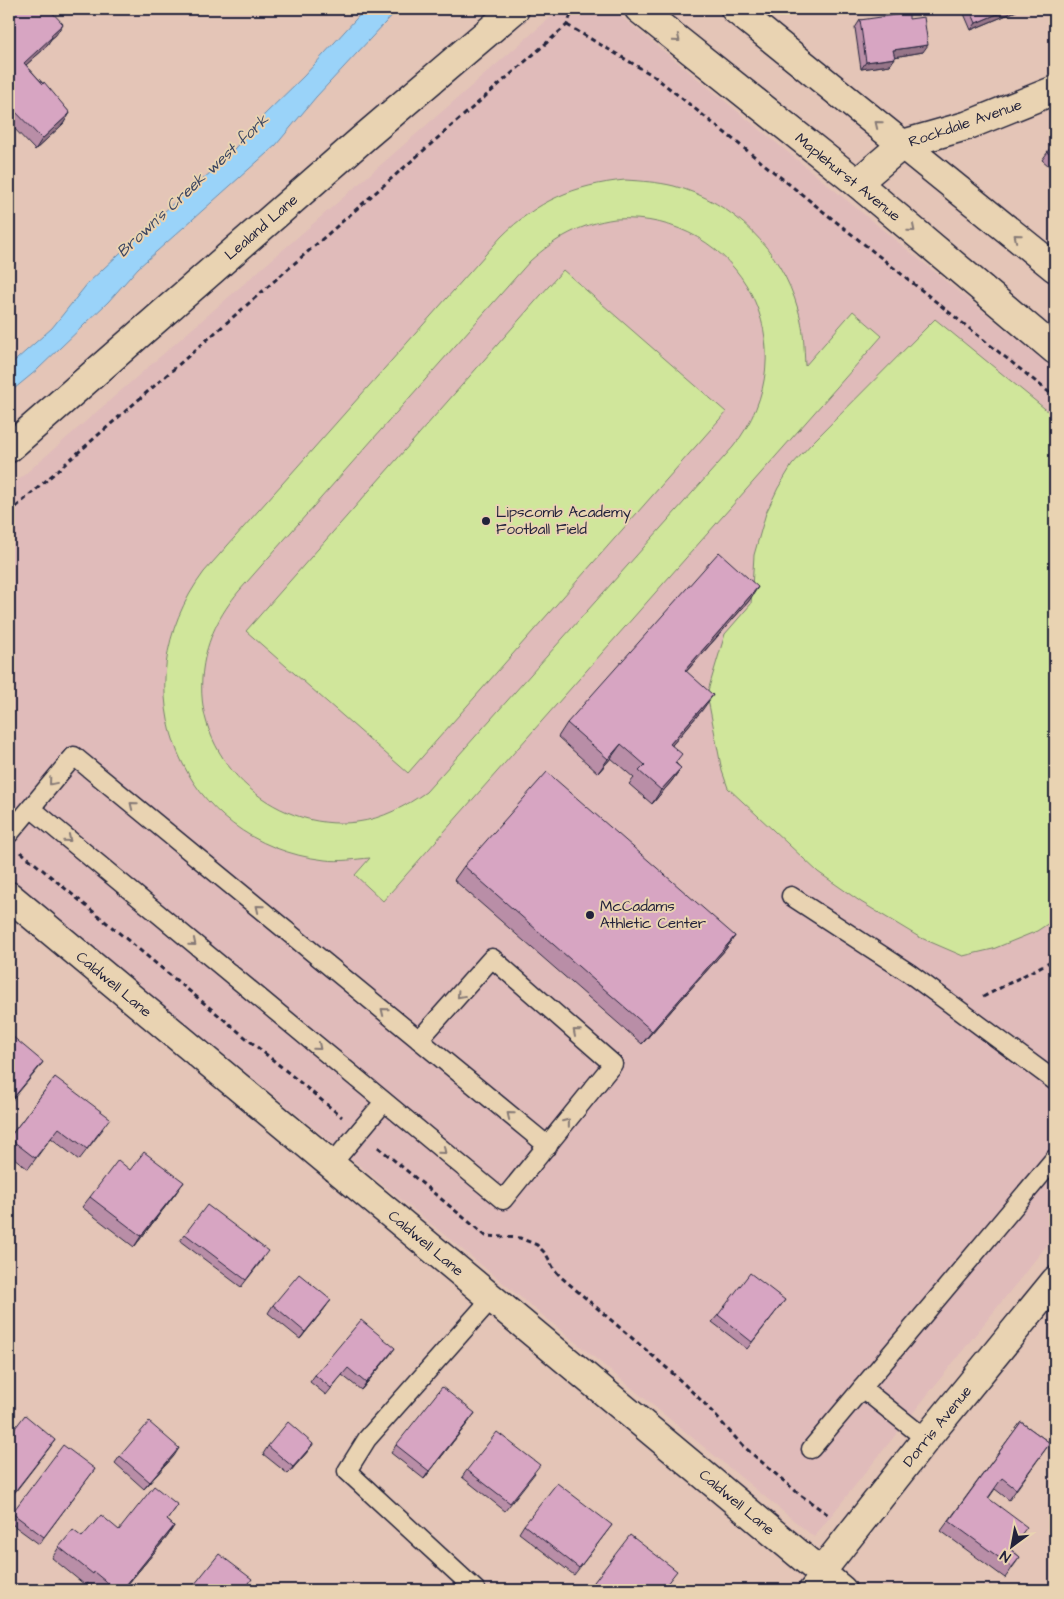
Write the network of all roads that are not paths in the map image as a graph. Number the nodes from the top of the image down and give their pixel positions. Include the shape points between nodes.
1 (514, 9) edge
2 (638, 9) edge
3 (735, 9) edge
4 (1055, 90) edge
5 (903, 144) junction
6 (857, 183) junction
7 (1055, 268) edge
8 (1055, 350) edge
9 (9, 448) edge
10 (31, 808) junction
11 (13, 841) edge
12 (9, 896) edge
13 (791, 896) dead end
14 (419, 1040) junction
15 (1055, 1081) edge
16 (384, 1102) junction
17 (548, 1146) junction
18 (1055, 1158) edge
19 (331, 1165) junction
20 (1055, 1281) edge
21 (492, 1298) junction
22 (862, 1388) junction
23 (926, 1439) junction
24 (810, 1449) dead end
25 (814, 1581) edge
26 (476, 1590) edge
27 (842, 1590) edge

1 - 9 street, Lealand Lane
2 -> 6 street, Maplehurst Avenue
5 -> 3 street
4 - 5 street, Rockdale Avenue via 966,126
5 - 6 street, Rockdale Avenue
7 -> 5 street
6 -> 8 street, Maplehurst Avenue
10 - 11 lane
14 -> 10 lane via 74,756
10 -> 16 lane
12 - 19 street, Caldwell Lane
13 - 15 lane via 909,973
17 -> 14 lane
17 -> 14 lane via 613,1064 492,958
16 -> 17 lane via 503,1200
16 - 19 lane
18 - 22 lane
19 - 21 street, Caldwell Lane
20 - 23 street, Dorris Avenue
21 - 25 street, Caldwell Lane
21 - 26 lane via 367,1439 347,1471
22 - 23 lane
22 - 24 lane
23 - 25 street, Dorris Avenue
25 - 27 street, Caldwell Lane

